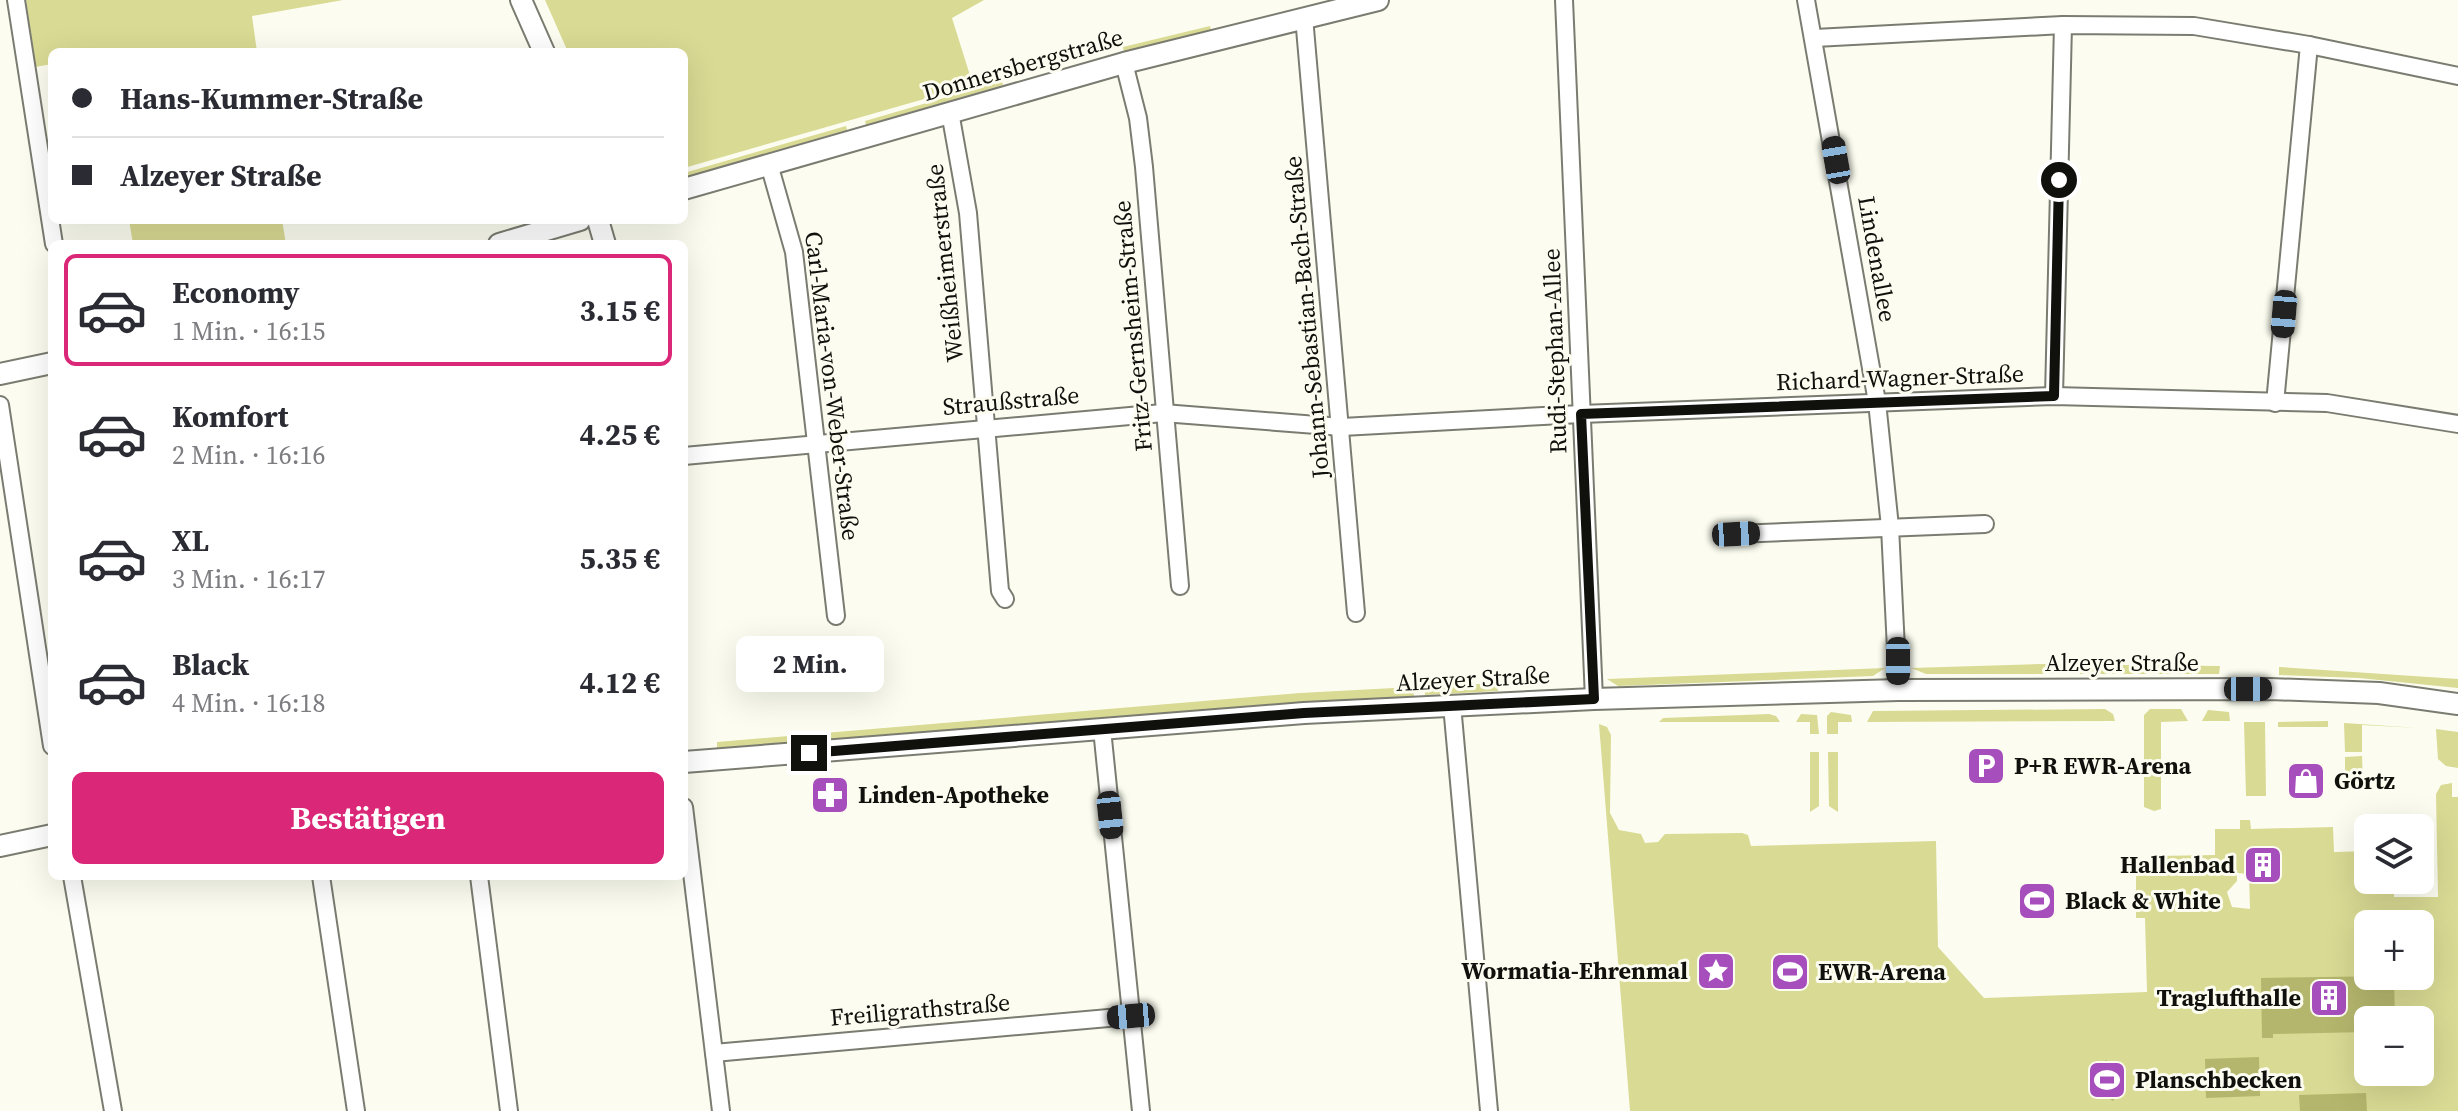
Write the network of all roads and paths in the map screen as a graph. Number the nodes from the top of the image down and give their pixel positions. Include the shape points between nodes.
1 (16, 0) edge
2 (521, 0) edge
3 (1378, 0) edge
4 (1564, 0) edge
5 (1806, 0) edge
6 (1304, 17) junction
7 (2063, 25) junction
8 (1815, 38) junction
9 (2309, 45) junction
10 (542, 48) edge
11 (1124, 63) junction
12 (2458, 76) edge
13 (950, 112) junction
14 (769, 164) junction
15 (688, 188) edge
16 (48, 205) edge
17 (566, 224) edge
18 (512, 240) edge
19 (48, 364) edge
20 (0, 374) edge
21 (2054, 396) junction
22 (1877, 402) junction
23 (2275, 403) junction
24 (0, 405) edge
25 (1163, 413) junction
26 (1581, 414) junction
27 (2458, 424) edge
28 (985, 426) junction
29 (1342, 427) junction
30 (816, 443) junction
31 (688, 456) edge
32 (1985, 524) dead end
33 (1890, 527) junction
34 (1736, 534) dead end
35 (1180, 586) dead end
36 (1005, 599) dead end
37 (1356, 613) dead end
38 (836, 616) dead end
39 (1898, 690) junction
40 (1594, 699) junction
41 (2458, 704) edge
42 (1452, 705) junction
43 (48, 720) edge
44 (1102, 729) junction
45 (688, 762) edge
46 (48, 836) edge
47 (688, 840) edge
48 (0, 846) edge
49 (73, 880) edge
50 (322, 880) edge
51 (480, 880) edge
52 (1131, 1016) junction
53 (714, 1053) junction
54 (113, 1111) edge
55 (356, 1111) edge
56 (509, 1111) edge
57 (721, 1111) edge
58 (1141, 1111) edge
59 (1489, 1111) edge

1 - 16 street
2 - 10 street
3 - 6 street, Donnersbergstraße
4 - 26 street, Rudi-Stephan-Allee
5 - 8 street, Lindenallee
6 - 11 street, Donnersbergstraße
6 - 29 street, Johann-Sebastian-Bach-Straße
7 - 8 street
7 - 9 street via 2194,26
7 - 21 street
8 - 22 street, Lindenallee
9 - 12 street
9 - 23 street
11 - 13 street, Donnersbergstraße
11 - 25 street, Fritz-Gernsheim-Straße via 1144,167
13 - 14 street, Donnersbergstraße
13 - 28 street, Weißheimerstraße via 968,213
14 - 15 street, Donnersbergstraße
14 - 30 street, Carl-Maria-von-Weber-Straße via 794,252
17 - 18 street
19 - 20 street
21 - 22 street, Richard-Wagner-Straße
21 - 23 street, Richard-Wagner-Straße
22 - 26 street, Richard-Wagner-Straße
22 - 33 street, Lindenallee
23 - 27 street, Richard-Wagner-Straße via 2327,403
24 - 43 street
25 - 28 street, Straußstraße
25 - 29 street, Straußstraße
25 - 35 street, Fritz-Gernsheim-Straße
26 - 29 street, Richard-Wagner-Straße
26 - 40 street, Rudi-Stephan-Allee
28 - 30 street, Straußstraße
28 - 36 street, Weißheimerstraße via 1000,591
29 - 37 street, Johann-Sebastian-Bach-Straße
30 - 31 street, Straußstraße
30 - 38 street, Carl-Maria-von-Weber-Straße
32 - 33 street
33 - 34 street
33 - 39 street, Lindenallee
39 - 40 street, Alzeyer Straße
39 - 41 street, Alzeyer Straße via 2270,689 2379,693
40 - 42 street, Alzeyer Straße
42 - 44 street, Alzeyer Straße
42 - 59 street
44 - 45 street, Alzeyer Straße
44 - 52 street
46 - 48 street
47 - 53 street
49 - 54 street
50 - 55 street
51 - 56 street
52 - 53 street, Freiligrathstraße
52 - 58 street
53 - 57 street

